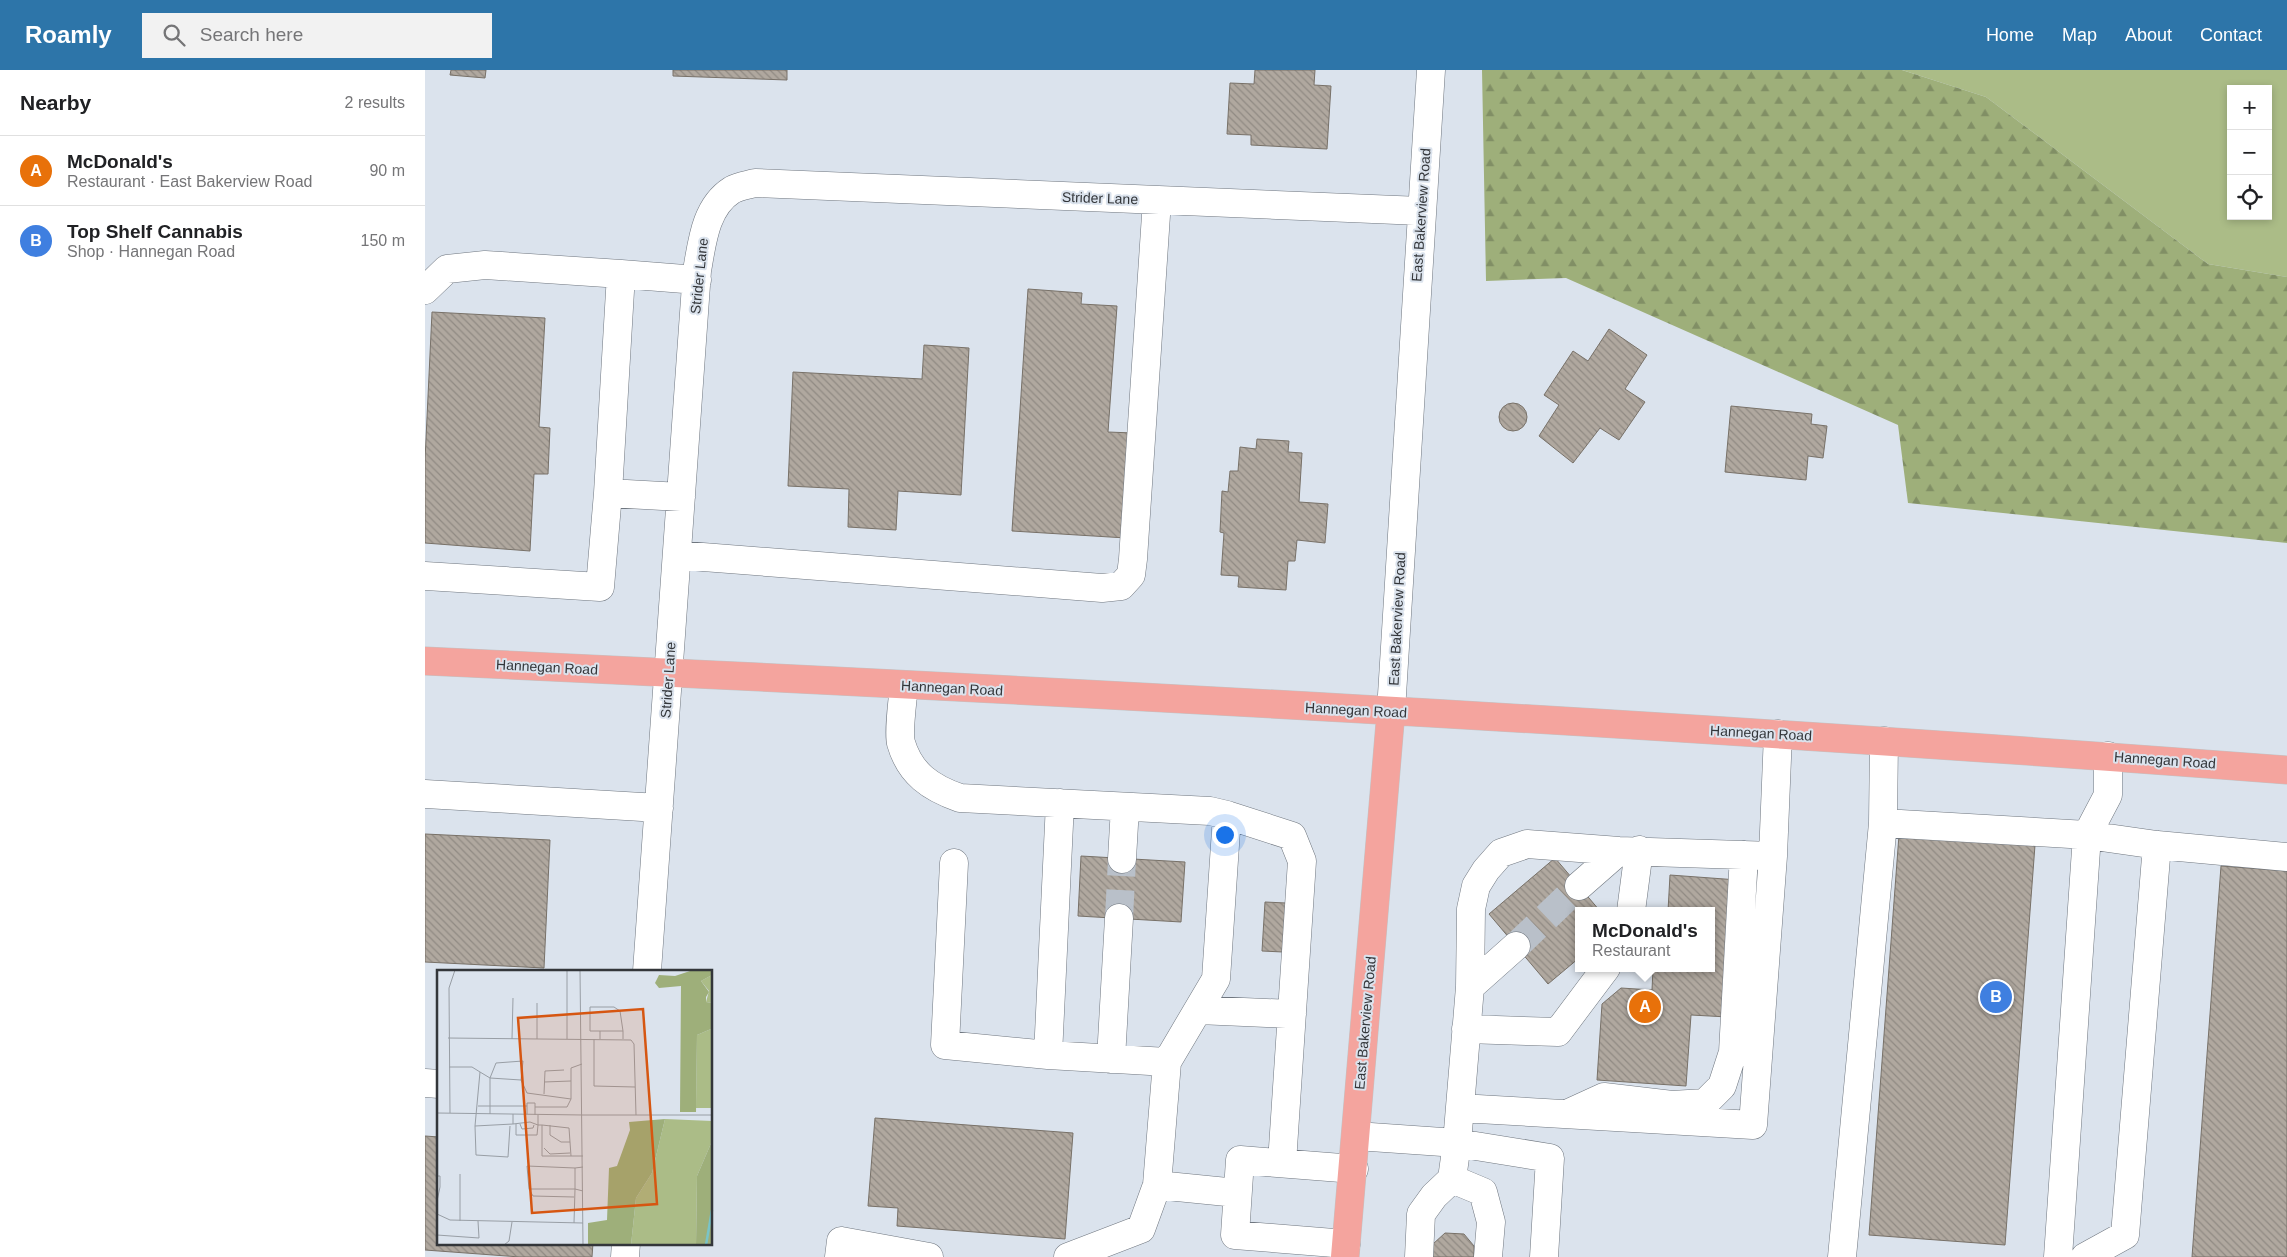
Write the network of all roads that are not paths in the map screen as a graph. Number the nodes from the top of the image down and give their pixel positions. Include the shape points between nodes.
1 (1431, 70) edge
2 (1157, 200) junction
3 (1421, 212) junction
4 (621, 274) junction
5 (697, 280) junction
6 (425, 290) edge
7 (608, 493) junction
8 (681, 497) junction
9 (677, 555) junction
10 (425, 576) edge
11 (425, 661) edge
12 (669, 672) junction
13 (904, 685) junction
14 (1391, 711) junction
15 (1778, 734) junction
16 (1884, 741) junction
17 (2107, 756) junction
18 (2287, 770) edge
19 (425, 794) edge
20 (1060, 803) junction
21 (659, 808) junction
22 (1125, 808) junction
23 (1227, 815) junction
24 (1883, 823) junction
25 (2087, 835) junction
26 (2157, 845) junction
27 (1629, 850) junction
28 (1744, 855) junction
29 (1773, 856) junction
30 (2287, 858) edge
31 (1122, 859) tunnel mouth
32 (953, 863) dead end
33 (1579, 886) tunnel mouth
34 (1631, 907) edge
35 (1119, 918) tunnel mouth
36 (1516, 946) tunnel mouth
37 (647, 970) edge
38 (1603, 972) edge
39 (1470, 987) junction
40 (1198, 1010) junction
41 (1292, 1014) junction
42 (1466, 1029) junction
43 (1049, 1055) junction
44 (1111, 1059) junction
45 (1167, 1062) junction
46 (1459, 1108) junction
47 (1566, 1114) junction
48 (1356, 1136) junction
49 (1457, 1143) junction
50 (1282, 1163) junction
51 (1354, 1169) junction
52 (1452, 1179) junction
53 (1157, 1185) junction
54 (1237, 1193) junction
55 (626, 1244) edge
56 (1263, 1247) edge
57 (1346, 1251) edge
58 (625, 1257) edge
59 (839, 1257) edge
60 (929, 1257) edge
61 (1068, 1257) edge
62 (1419, 1257) edge
63 (1488, 1257) edge
64 (1544, 1257) edge
65 (1842, 1257) edge
66 (2059, 1257) edge
67 (2085, 1257) edge

1 - 3 street, East Bakerview Road
2 - 3 street, Strider Lane
2 - 5 street, Strider Lane via 755,183 733,190 715,207 703,232
2 - 9 street via 1133,559 1131,575 1121,586 1102,588
3 - 14 street, East Bakerview Road
4 - 5 street
4 - 6 street via 485,265 447,269
4 - 7 street
5 - 8 street, Strider Lane
7 - 8 street
7 - 10 street via 600,587
8 - 9 street, Strider Lane
9 - 12 street, Strider Lane
11 - 12 main road, Hannegan Road
12 - 13 main road, Hannegan Road
12 - 21 street, Strider Lane
13 - 14 main road, Hannegan Road
13 - 20 street via 900,742 923,780 960,798
14 - 15 main road, Hannegan Road
14 - 48 main road, East Bakerview Road
15 - 16 main road, Hannegan Road
15 - 29 street
16 - 17 main road, Hannegan Road
16 - 24 street
17 - 18 main road, Hannegan Road
17 - 25 street via 2108,795
19 - 21 street
20 - 22 street
20 - 43 street
21 - 37 street, Strider Lane
22 - 23 street
22 - 31 street
23 - 40 street via 1216,979
23 - 41 street via 1292,836 1302,861
24 - 25 street
24 - 65 street
25 - 26 street
25 - 66 street
26 - 30 street
26 - 67 street via 2125,1235
27 - 28 street
27 - 33 street
27 - 34 street
27 - 39 street via 1527,844 1501,853 1476,886 1471,909
28 - 29 street
28 - 47 street via 1733,1052 1721,1086 1705,1103 1672,1105 1604,1097
29 - 47 street via 1753,1126
32 - 43 street via 945,1045
35 - 44 street
36 - 39 street
38 - 42 street via 1558,1032
39 - 42 street
40 - 41 street
40 - 45 street
41 - 50 street
42 - 46 street
43 - 44 street
44 - 45 street
45 - 53 street
46 - 47 street
46 - 49 street
48 - 49 street
48 - 51 main road, East Bakerview Road
49 - 52 street
49 - 64 street via 1550,1158
50 - 51 street
50 - 54 street via 1240,1160
51 - 57 main road, East Bakerview Road
52 - 62 street via 1421,1214
52 - 63 street via 1483,1192 1491,1222
53 - 54 street
53 - 61 street via 1141,1229
54 - 56 street via 1235,1235
55 - 58 street
56 - 57 street
59 - 60 street via 841,1241

